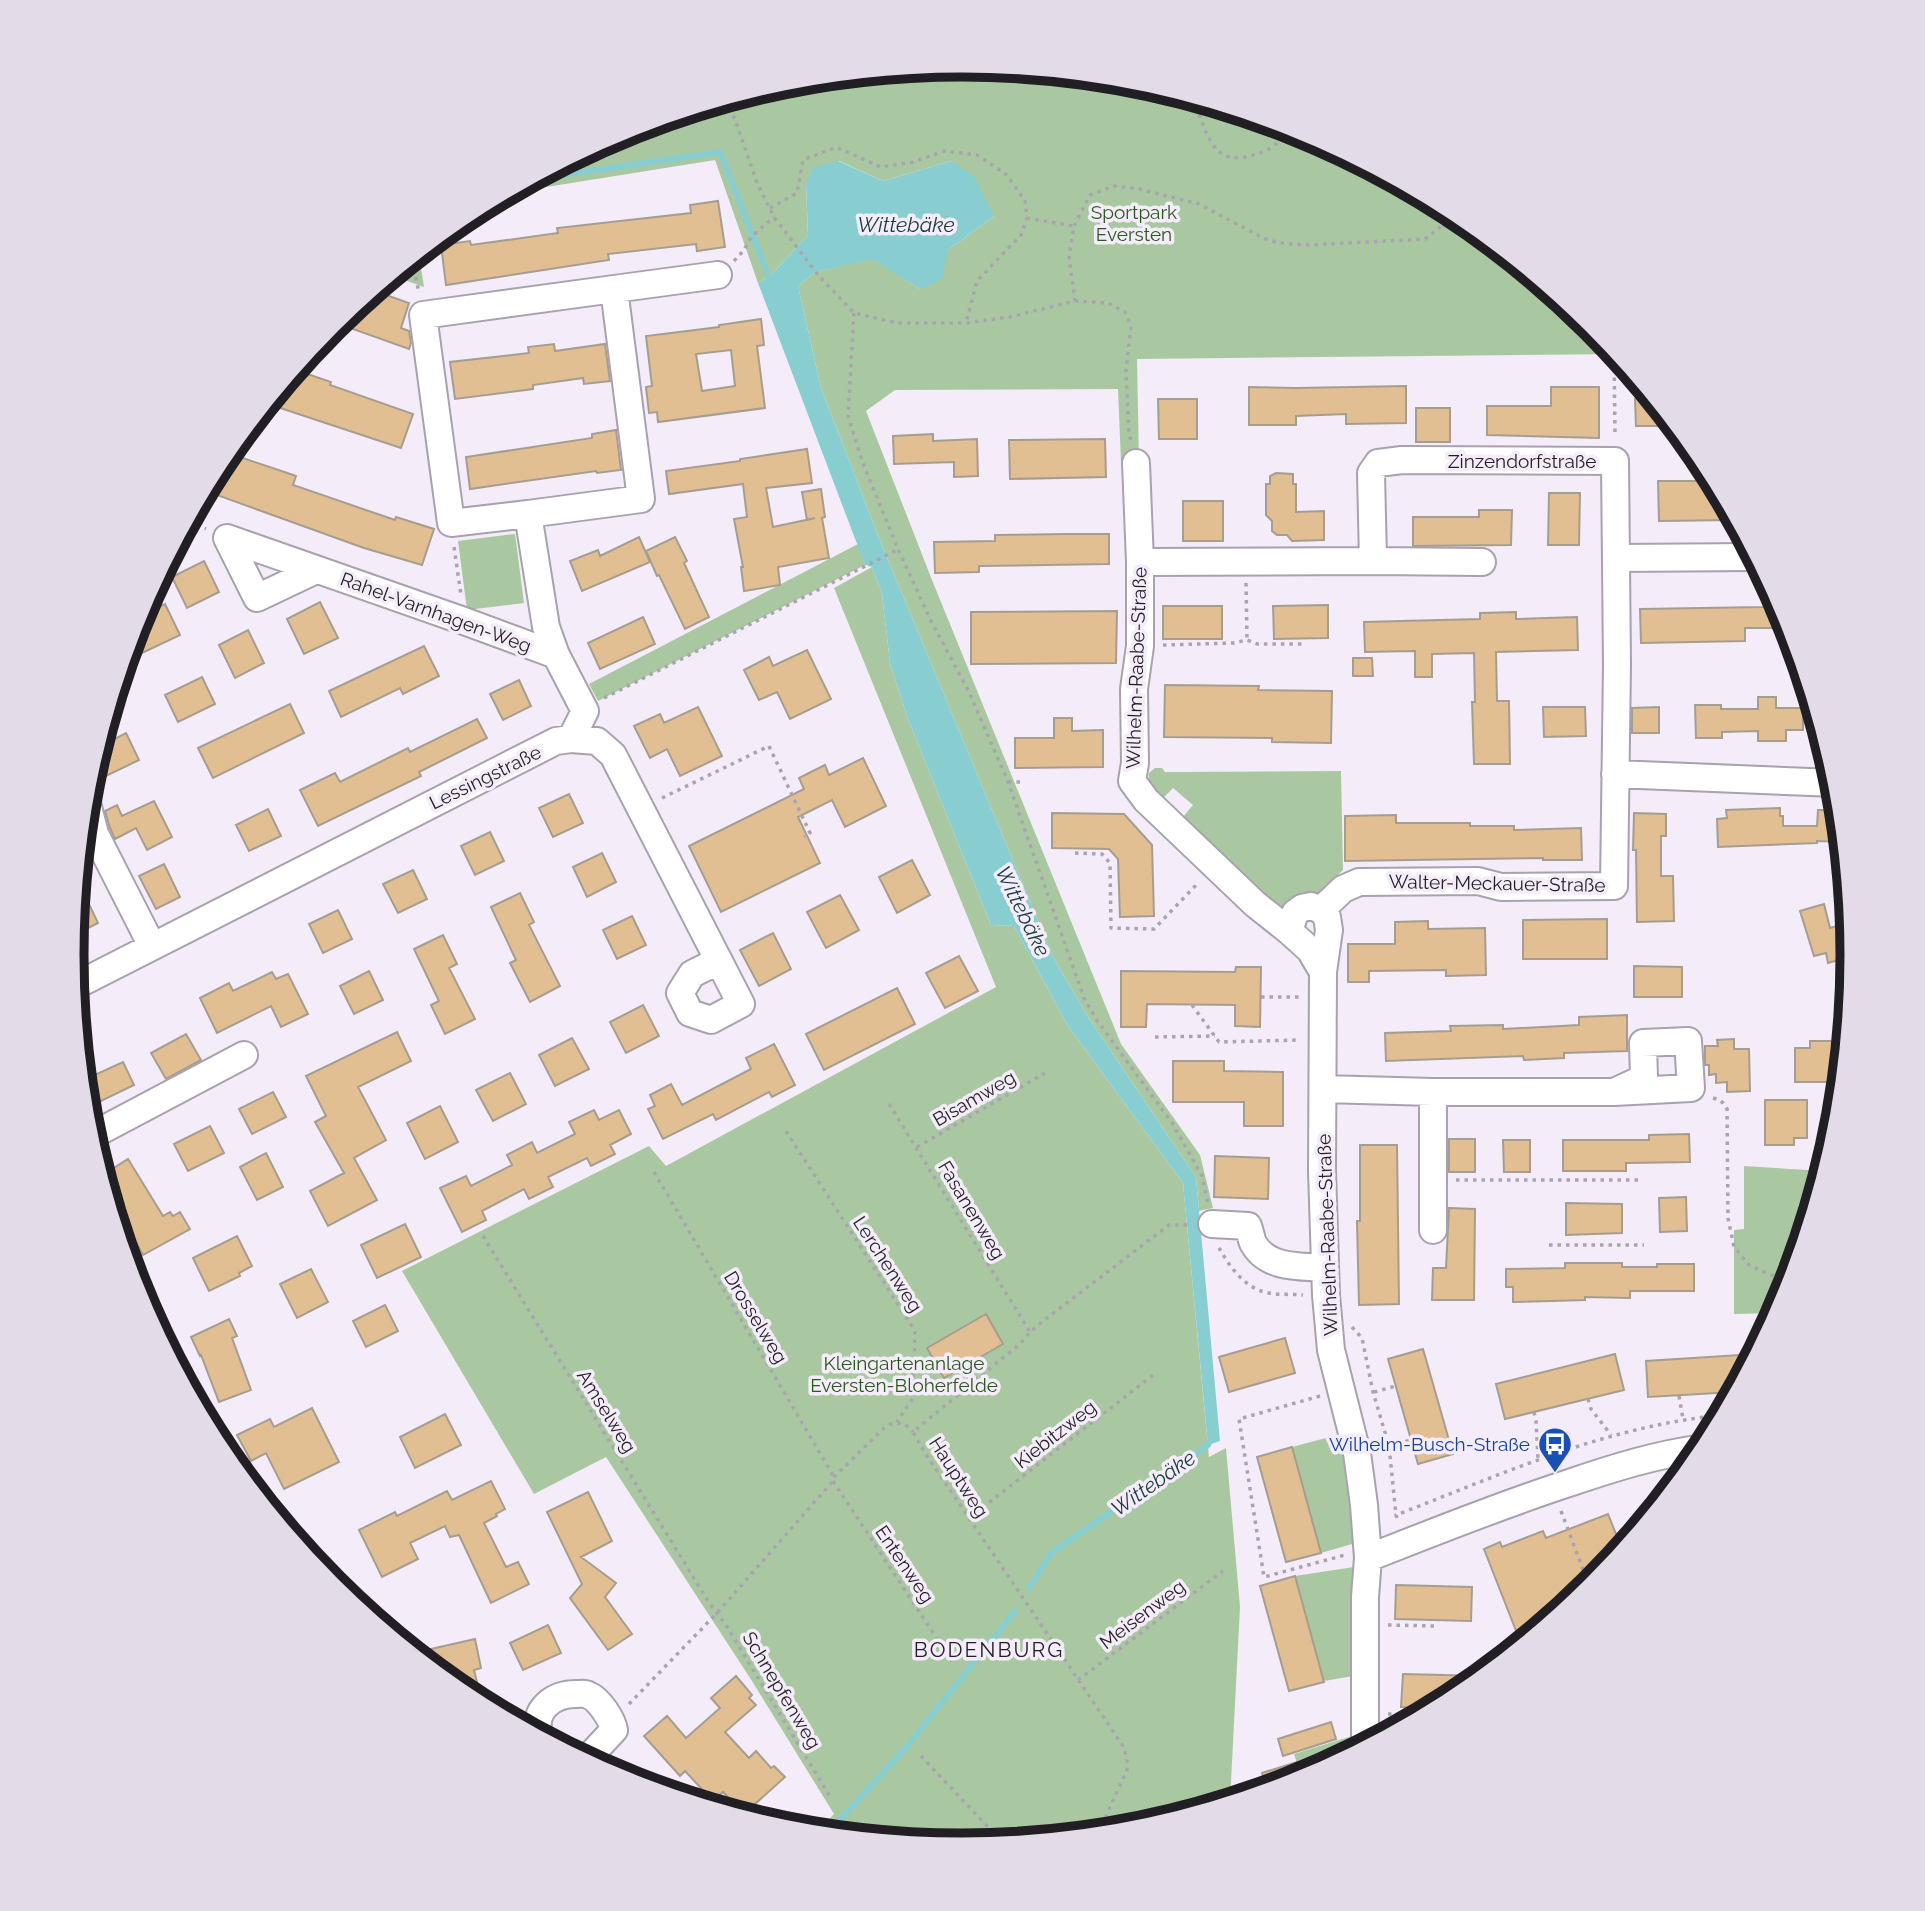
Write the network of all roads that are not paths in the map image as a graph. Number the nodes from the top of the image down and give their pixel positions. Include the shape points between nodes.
1 (719, 275) dead end
2 (614, 289) junction
3 (1136, 463) road end
4 (528, 514) junction
5 (1745, 557) edge
6 (1616, 558) junction
7 (1373, 561) junction
8 (1140, 562) junction
9 (1482, 562) dead end
10 (316, 570) dead end
11 (556, 655) junction
12 (571, 739) junction
13 (1615, 774) junction
14 (1824, 782) edge
15 (94, 829) edge
16 (1321, 910) junction
17 (1289, 931) junction
18 (152, 946) junction
19 (718, 961) dead end
20 (85, 981) edge
21 (1323, 984) junction
22 (244, 1055) dead end
23 (1323, 1089) junction
24 (1433, 1092) junction
25 (1614, 1092) junction
26 (102, 1130) edge
27 (1212, 1224) road end
28 (1433, 1230) dead end
29 (1325, 1268) junction
30 (1688, 1451) edge
31 (1367, 1553) junction
32 (538, 1724) edge
33 (1365, 1736) edge
34 (593, 1752) edge

1 - 2 street
2 - 4 street via 641,499
2 - 4 street via 423,315 451,523
3 - 8 street, Wilhelm-Raabe-Straße
4 - 11 street via 546,627
5 - 6 street
6 - 7 street, Zinzendorfstraße via 1615,461 1402,460 1378,463 1371,473
6 - 13 street, Walter-Meckauer-Straße
7 - 8 street
7 - 9 street
8 - 17 street, Wilhelm-Raabe-Straße via 1132,781 1146,800
10 - 11 street, Rahel-Varnhagen-Weg
11 - 12 street via 585,711
12 - 18 street, Lessingstraße via 556,741
12 - 19 street via 597,741 613,755
13 - 14 street
13 - 16 street, Walter-Meckauer-Straße via 1614,886 1359,882 1343,889
15 - 18 street
16 - 17 street via 1311,906 1295,913
16 - 21 street, Wilhelm-Raabe-Straße via 1329,930
17 - 21 street, Wilhelm-Raabe-Straße via 1310,950
18 - 20 street, Lessingstraße
21 - 23 street, Wilhelm-Raabe-Straße
22 - 26 street
23 - 24 street
23 - 29 street, Wilhelm-Raabe-Straße
24 - 25 street
24 - 28 street
25 - 25 street via 1691,1088 1688,1041 1643,1043 1644,1078
27 - 29 street via 1248,1226 1254,1243 1273,1262
29 - 31 street, Wilhelm-Raabe-Straße via 1331,1350 1357,1453
30 - 31 street via 1552,1488
31 - 33 street, Wilhelm-Raabe-Straße
32 - 34 street via 540,1712 552,1699 589,1695 603,1707 614,1730

